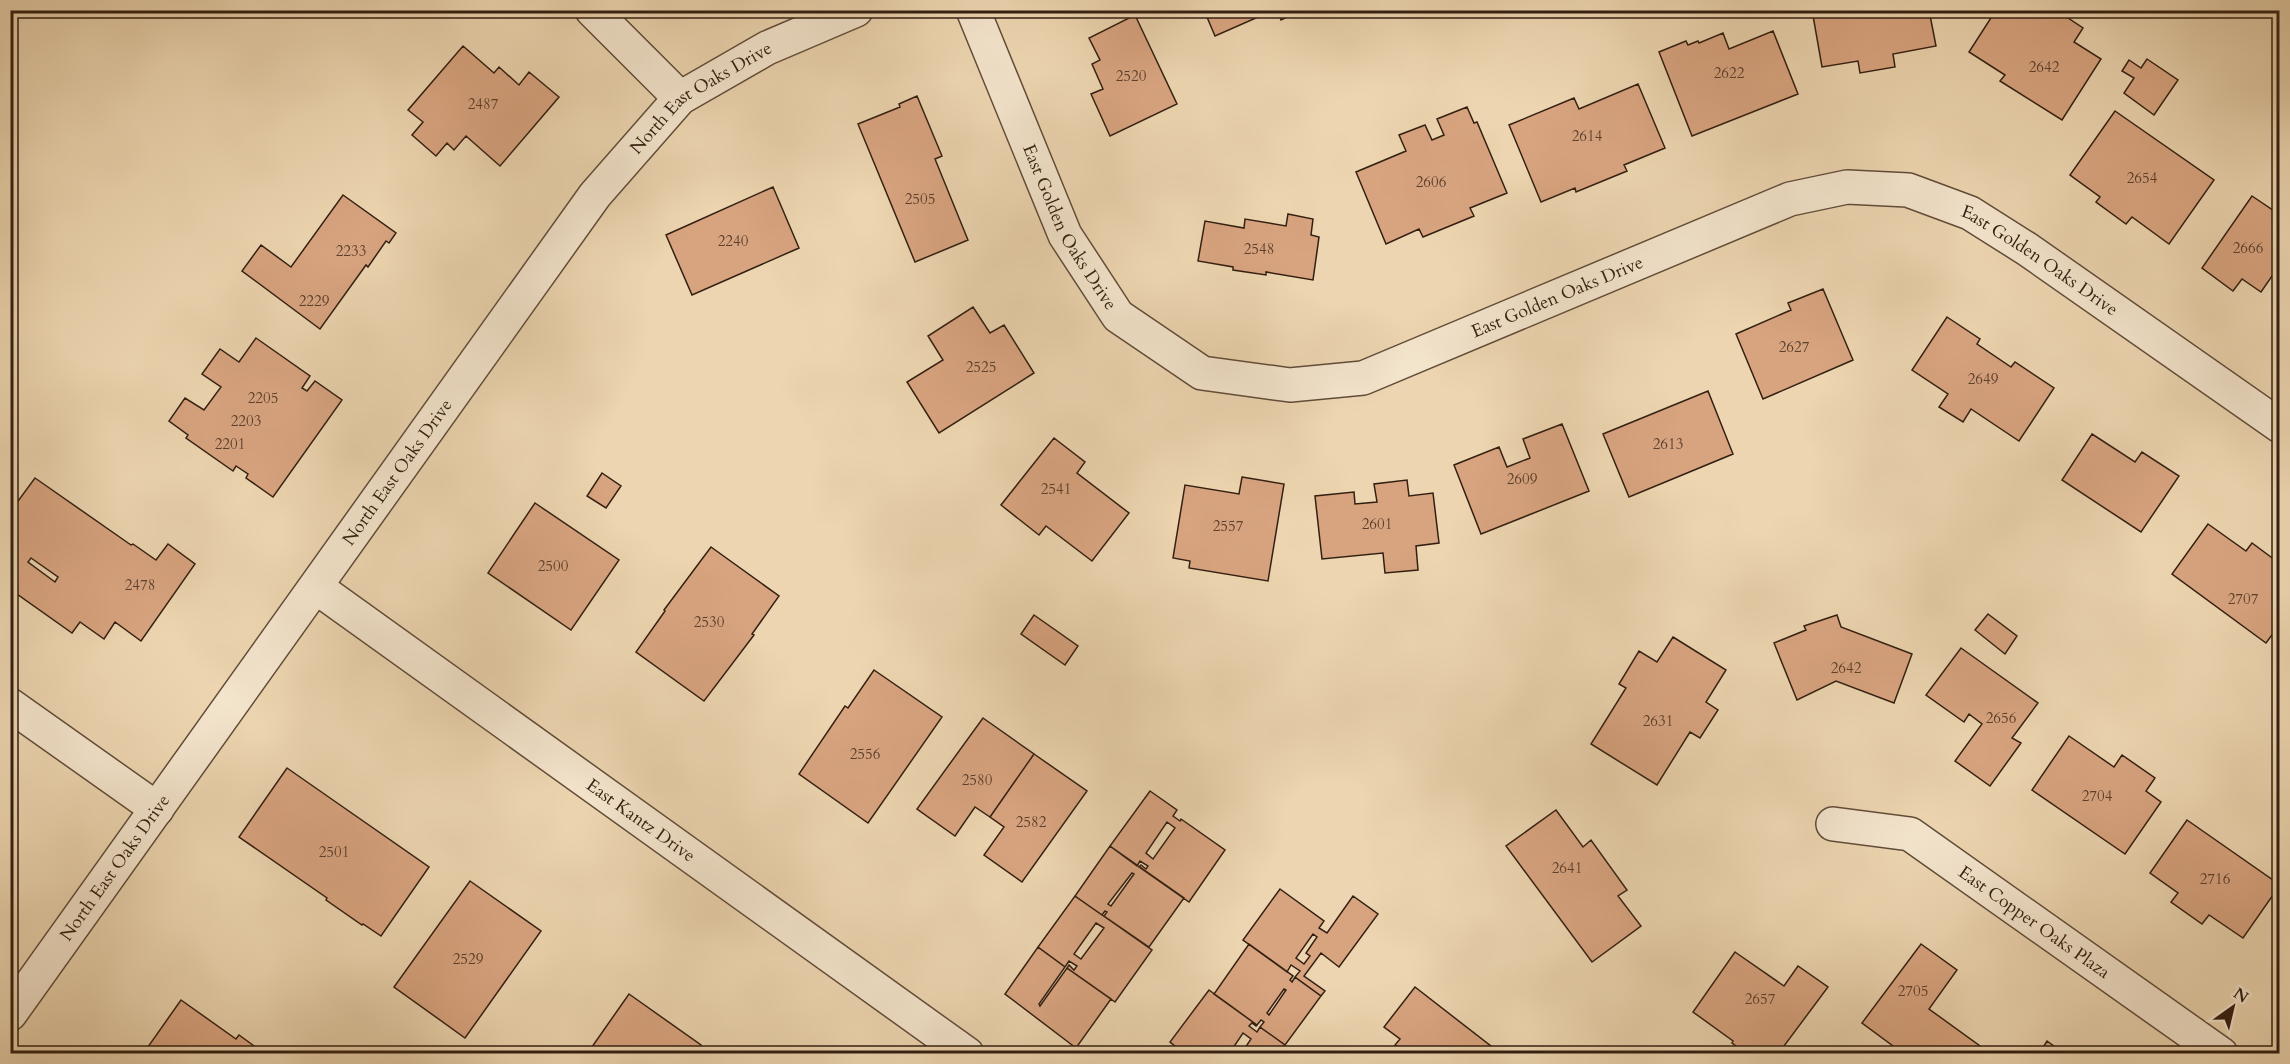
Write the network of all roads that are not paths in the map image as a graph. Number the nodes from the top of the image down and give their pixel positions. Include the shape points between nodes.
1 (592, 10) edge
2 (856, 10) edge
3 (973, 10) edge
4 (680, 98) junction
5 (2280, 426) edge
6 (316, 587) junction
7 (10, 705) edge
8 (157, 809) junction
9 (1833, 824) dead end
10 (10, 1014) edge
11 (967, 1053) edge
12 (2221, 1053) edge

1 - 4 street
2 - 4 street, North East Oaks Drive via 767,48
3 - 5 street, East Golden Oaks Drive via 1065,235 1118,316 1202,373 1290,384 1363,378 1790,200 1857,187 1908,190 1970,213
4 - 6 street, North East Oaks Drive via 596,195
6 - 8 street, North East Oaks Drive
6 - 11 street, East Kantz Drive
7 - 8 street
8 - 10 street, North East Oaks Drive
9 - 12 street, East Copper Oaks Plaza via 1910,834

